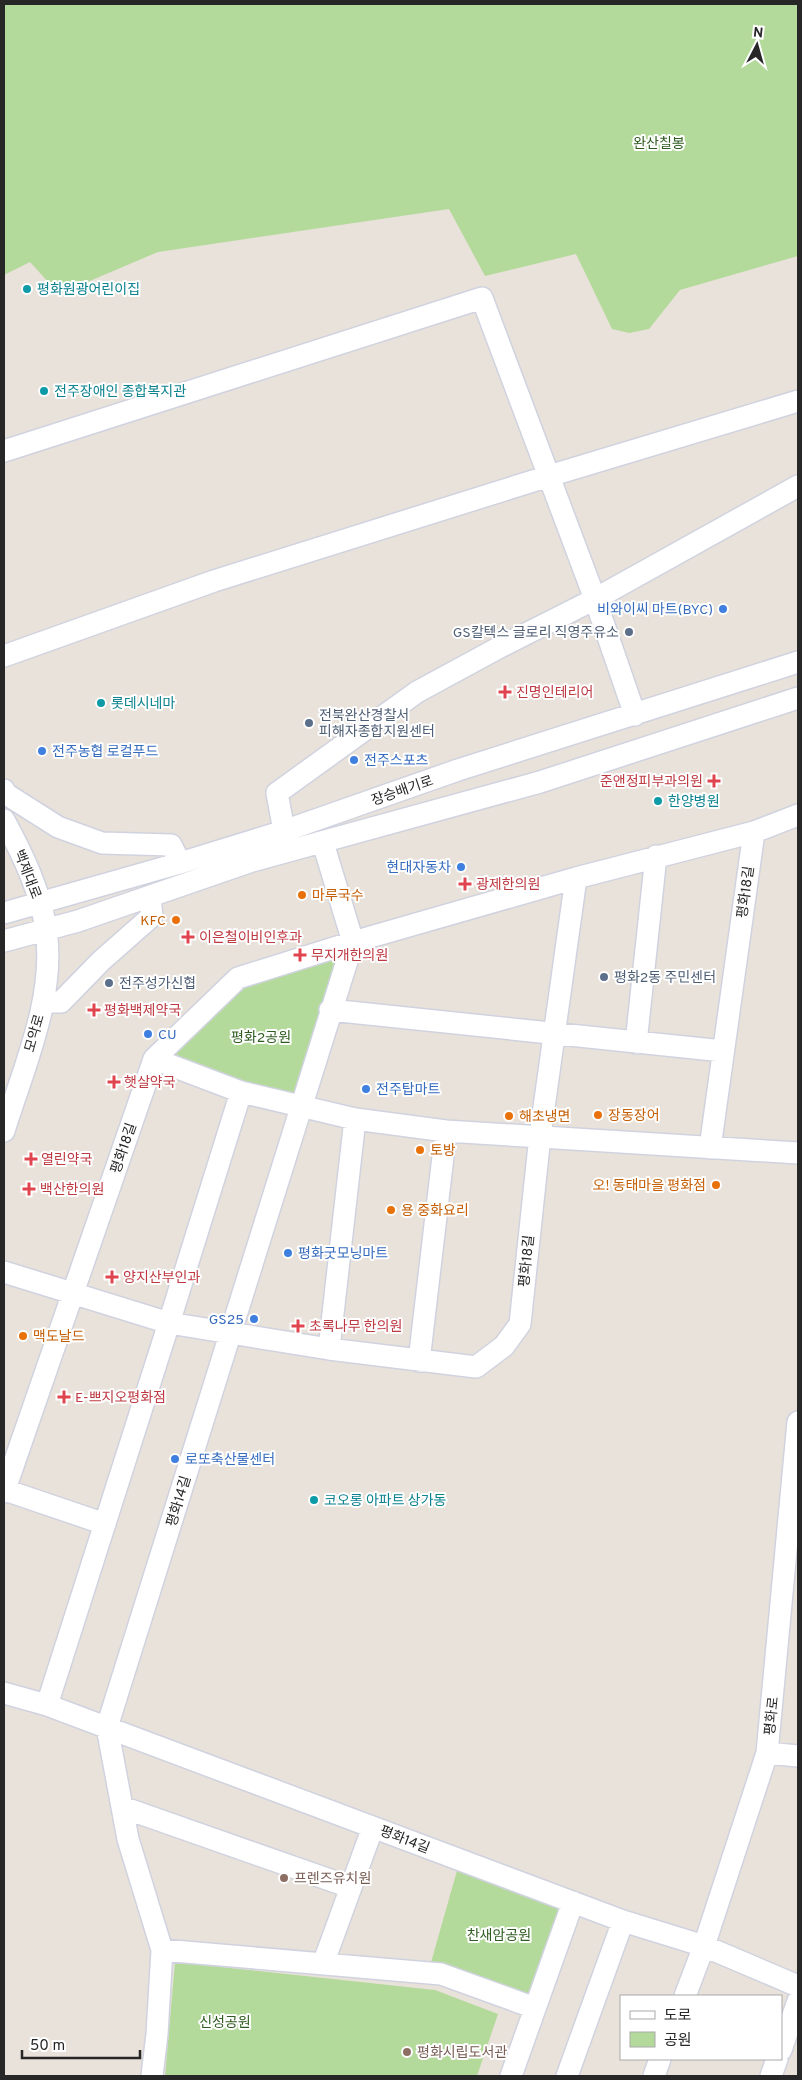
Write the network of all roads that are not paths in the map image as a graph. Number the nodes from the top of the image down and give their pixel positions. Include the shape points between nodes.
1 (798, 401) edge
2 (4, 451) edge
3 (549, 476) junction
4 (798, 486) edge
5 (595, 598) junction
6 (4, 656) edge
7 (798, 662) edge
8 (798, 698) edge
9 (635, 714) junction
10 (4, 790) edge
11 (798, 815) edge
12 (4, 820) edge
13 (284, 831) junction
14 (754, 832) junction
15 (323, 843) junction
16 (656, 856) junction
17 (180, 863) junction
18 (576, 878) junction
19 (150, 898) junction
20 (40, 903) junction
21 (4, 910) edge
22 (46, 931) junction
23 (353, 942) junction
24 (4, 947) edge
25 (43, 1002) junction
26 (330, 1010) junction
27 (554, 1034) junction
28 (636, 1043) junction
29 (723, 1051) junction
30 (154, 1059) junction
31 (241, 1092) junction
32 (301, 1106) junction
33 (355, 1119) junction
34 (446, 1130) junction
35 (4, 1131) edge
36 (540, 1136) junction
37 (710, 1148) junction
38 (798, 1153) edge
39 (4, 1272) edge
40 (73, 1294) junction
41 (169, 1323) junction
42 (231, 1333) junction
43 (329, 1349) junction
44 (420, 1361) junction
45 (798, 1422) edge
46 (796, 1460) edge
47 (4, 1491) edge
48 (105, 1524) junction
49 (4, 1693) edge
50 (47, 1705) junction
51 (107, 1727) junction
52 (767, 1753) junction
53 (798, 1756) edge
54 (122, 1807) junction
55 (373, 1827) junction
56 (350, 1887) junction
57 (573, 1902) junction
58 (623, 1921) junction
59 (704, 1946) junction
60 (162, 1950) junction
61 (323, 1964) junction
62 (798, 1986) edge
63 (685, 1995) edge
64 (798, 2001) edge
65 (535, 2008) junction
66 (782, 2047) edge
67 (660, 2060) edge
68 (778, 2060) edge
69 (152, 2076) edge
70 (512, 2076) edge
71 (567, 2076) edge
72 (654, 2076) edge
73 (771, 2076) edge

1 - 3 street
2 - 3 street via 482,298
3 - 5 street
3 - 6 street via 214,580
4 - 5 street
5 - 9 street
5 - 13 street via 417,692 277,793
7 - 9 street, 장승배기로
8 - 15 street, 장승배기로 via 540,782
9 - 13 street, 장승배기로 via 458,770
10 - 17 street via 58,827 102,843 171,845
11 - 14 street
12 - 20 street, 백제대로
13 - 17 street, 장승배기로
14 - 16 street, 평화18길
14 - 29 street, 평화18길
15 - 19 street, 장승배기로 via 252,861
15 - 23 street
16 - 18 street, 평화18길
16 - 28 street
17 - 20 street, 장승배기로
18 - 23 street, 평화18길
18 - 27 street, 평화18길
19 - 22 street, 장승배기로
19 - 25 street via 152,916 61,1002
20 - 21 street, 장승배기로
20 - 22 street, 백제대로
21 - 24 street
22 - 24 street, 장승배기로
22 - 25 street, 모악로 via 47,977
23 - 26 street
23 - 30 street, 평화18길 via 238,978
25 - 35 street, 모악로
26 - 27 street
26 - 32 street
27 - 28 street
27 - 36 street, 평화18길
28 - 29 street
29 - 37 street, 평화18길
30 - 31 street
30 - 40 street, 평화18길
31 - 32 street
31 - 41 street
32 - 33 street
32 - 42 street
33 - 34 street
33 - 43 street
34 - 36 street
34 - 44 street
36 - 37 street
36 - 44 street, 평화18길 via 520,1324 504,1346 476,1367
37 - 38 street
39 - 40 street
40 - 41 street
40 - 47 street
41 - 42 street
41 - 48 street
42 - 43 street
42 - 51 street, 평화14길
43 - 44 street
45 - 46 street, 평화로
46 - 52 street, 평화로
47 - 48 street
48 - 50 street
49 - 50 street, 평화14길
50 - 51 street, 평화14길
51 - 54 street
51 - 55 street, 평화14길
52 - 53 street
52 - 59 street, 평화로
54 - 56 street
54 - 60 street via 128,1839
55 - 56 street
55 - 57 street, 평화14길
56 - 61 street
57 - 58 street, 평화14길
57 - 65 street
58 - 59 street, 평화14길
58 - 71 street
59 - 62 street, 평화14길
59 - 63 street, 평화로
60 - 61 street
60 - 69 street
61 - 65 street via 441,1974
64 - 66 street
65 - 70 street
67 - 72 street
68 - 73 street

